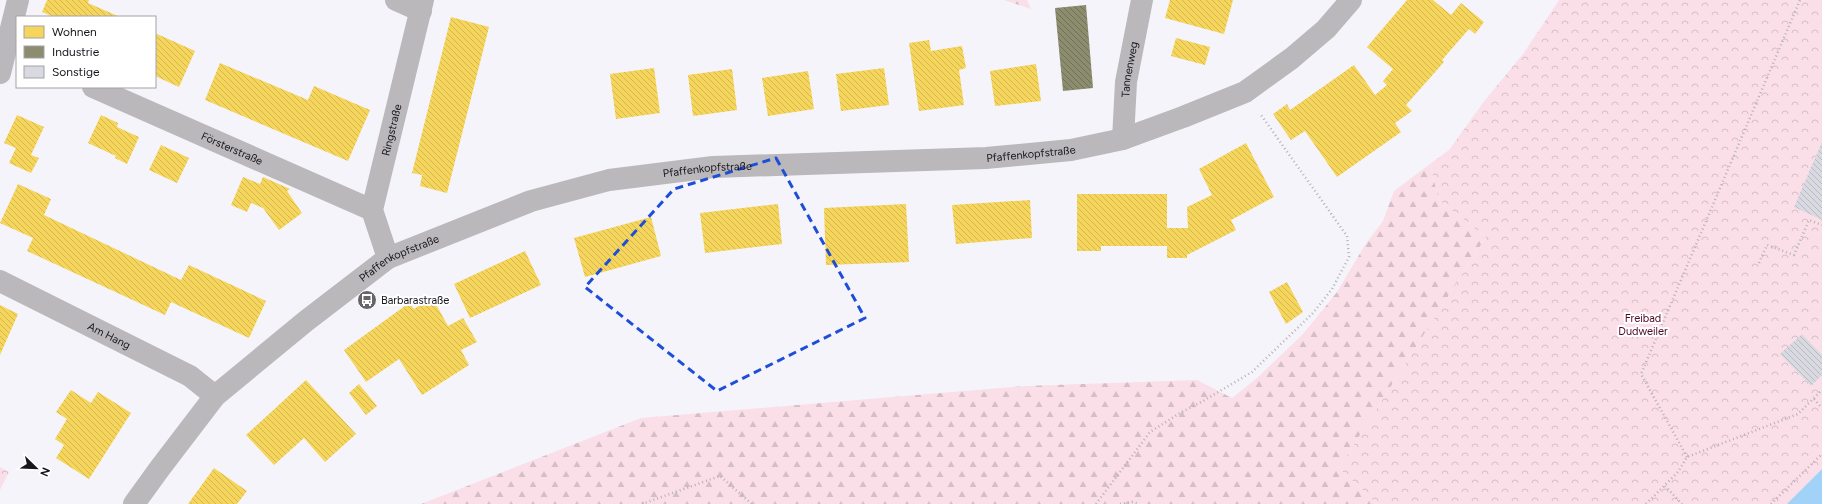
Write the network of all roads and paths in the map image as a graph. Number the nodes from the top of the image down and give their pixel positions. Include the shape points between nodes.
1 (18, 0) edge
2 (396, 0) edge
3 (1142, 0) edge
4 (1351, 0) edge
5 (1800, 0) edge
6 (422, 5) edge
7 (11, 51) edge
8 (0, 73) edge
9 (95, 88) edge
10 (1245, 92) junction
11 (1123, 139) junction
12 (372, 210) junction
13 (1822, 226) edge
14 (388, 258) junction
15 (1759, 263) dead end
16 (0, 281) edge
17 (1822, 390) edge
18 (215, 396) junction
19 (1814, 399) junction
20 (1822, 408) edge
21 (1822, 454) edge
22 (1687, 457) junction
23 (1665, 486) junction
24 (134, 504) edge
25 (642, 504) edge
26 (752, 504) edge
27 (1096, 504) edge
28 (1120, 504) edge
29 (1139, 504) edge
30 (1646, 504) edge
31 (1682, 504) edge
32 (1771, 504) edge

1 - 7 street
2 - 6 street
3 - 11 street, Tannenweg via 1126,82
4 - 10 street, Pfaffenkopfstraße via 1320,34
5 - 22 path via 1641,374
6 - 12 street, Ringstraße
7 - 8 street
9 - 12 street, Försterstraße
10 - 11 street, Pfaffenkopfstraße
10 - 27 path via 1345,232 1349,244 1349,257 1332,289 1313,314 1252,372 1150,432
11 - 14 street, Pfaffenkopfstraße via 1071,150 986,158 713,167 609,180 531,201
12 - 14 street
13 - 15 path via 1809,220 1794,256 1767,245
14 - 18 street, Pfaffenkopfstraße
16 - 18 street, Am Hang via 190,376
17 - 19 path
18 - 24 street, Pfaffenkopfstraße
19 - 20 path
19 - 22 path via 1798,414
21 - 32 path
22 - 23 path
23 - 30 path
23 - 31 path
25 - 26 path via 720,476
28 - 29 path

